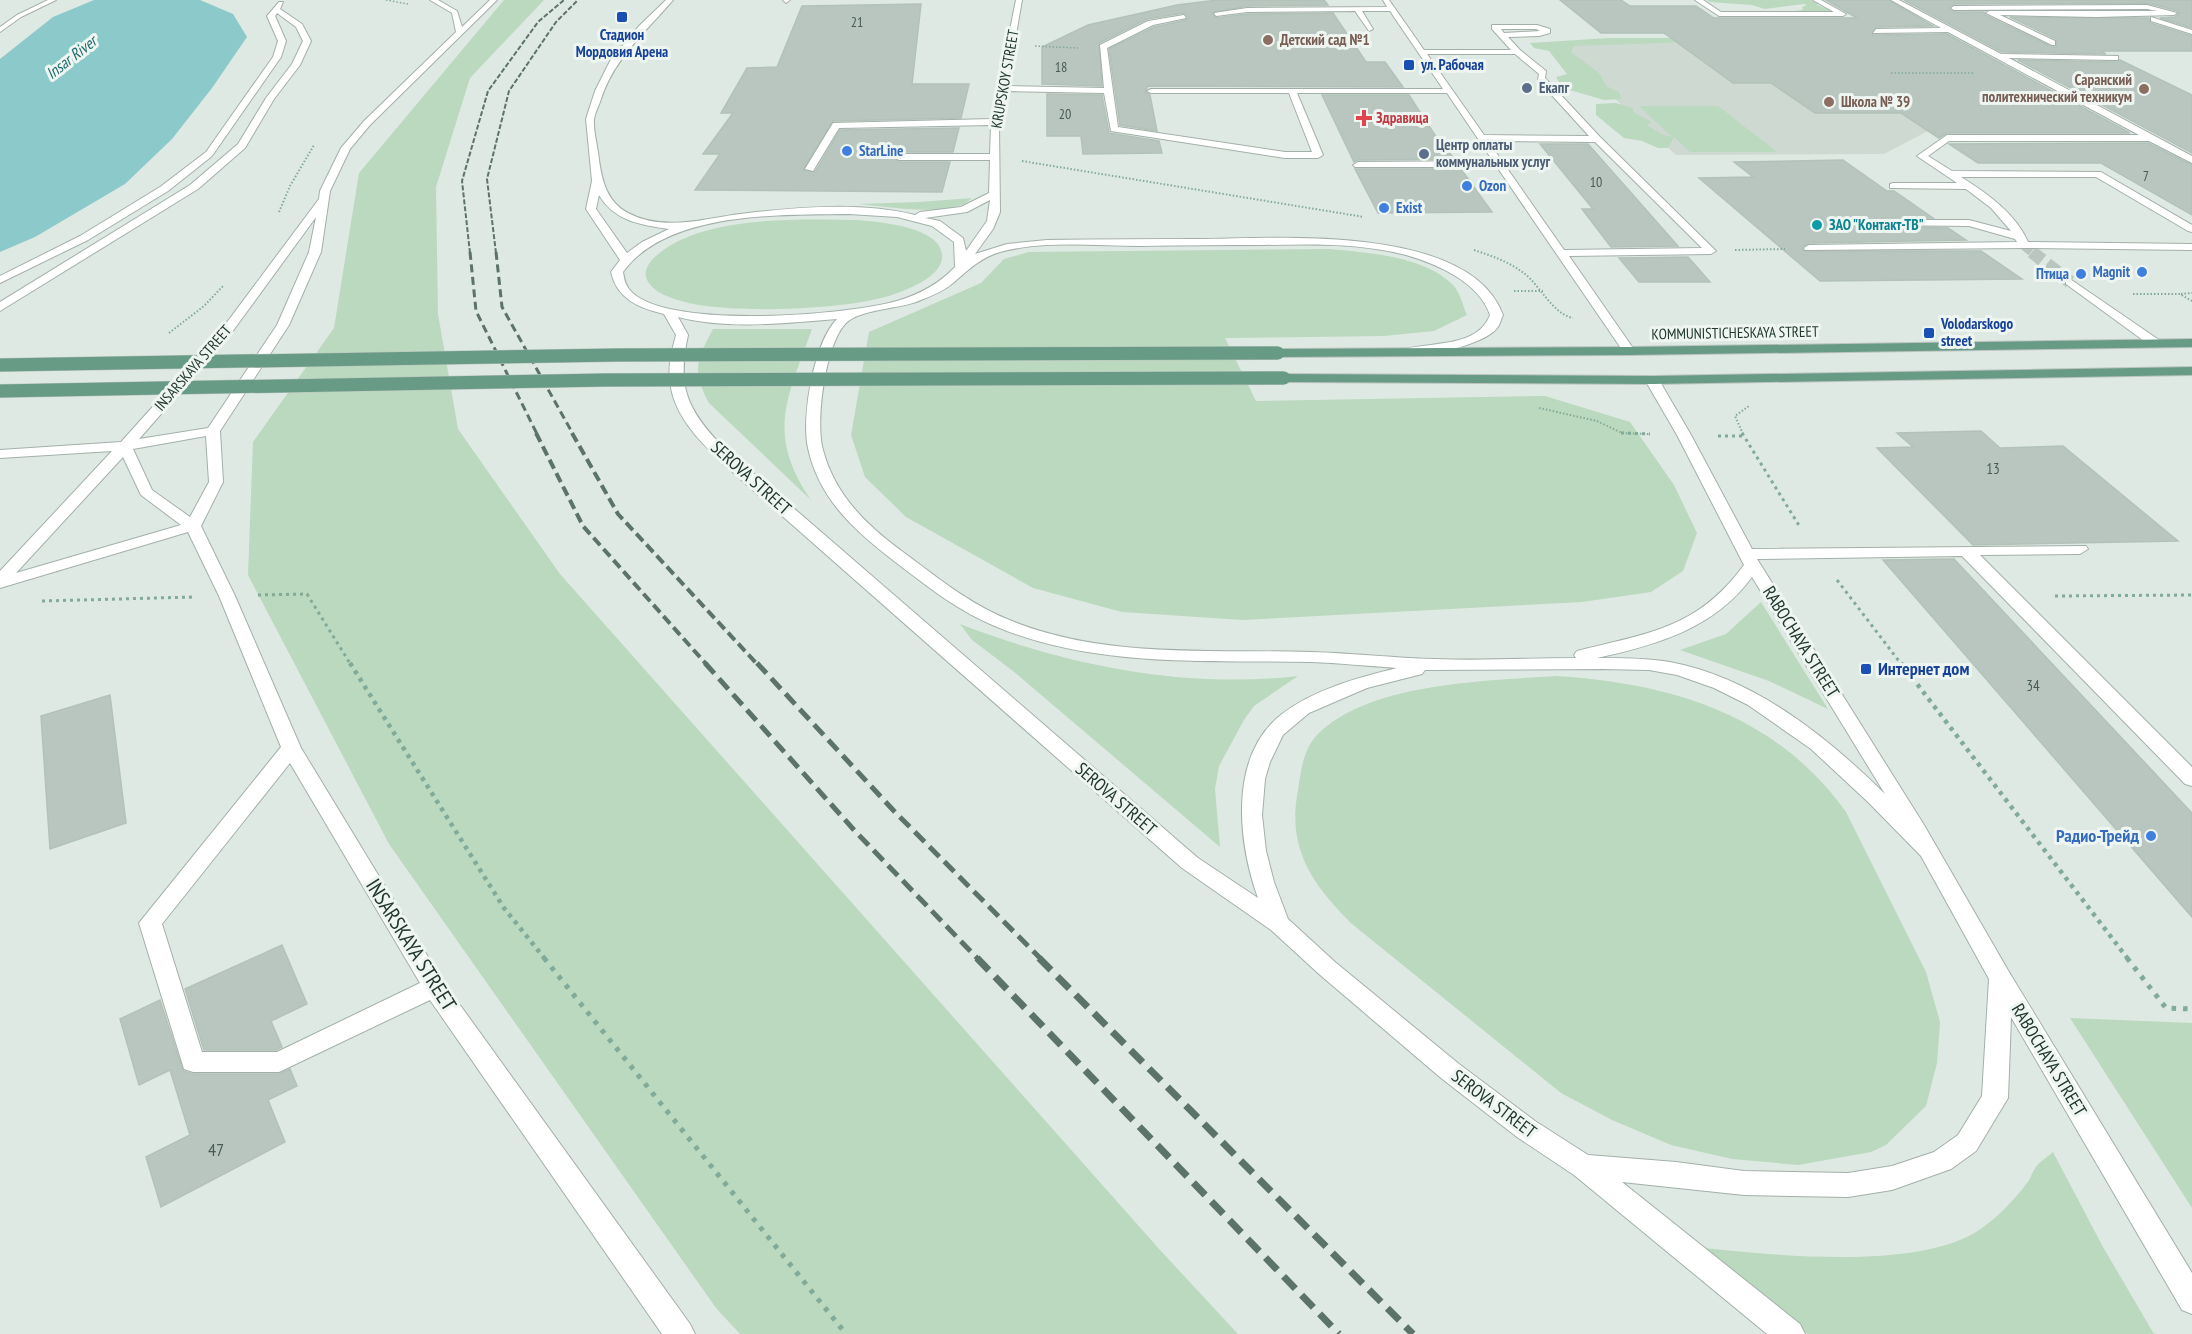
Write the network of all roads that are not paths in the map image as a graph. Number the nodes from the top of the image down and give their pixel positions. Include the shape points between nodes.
1 (53, 0) edge
2 (283, 0) edge
3 (432, 0) edge
4 (494, 0) edge
5 (670, 0) edge
6 (1019, 0) edge
7 (1386, 0) edge
8 (1698, 0) edge
9 (1816, 0) edge
10 (1894, 0) edge
11 (1909, 8) junction
12 (1925, 8) tunnel mouth
13 (1954, 8) tunnel mouth
14 (1972, 8) junction
15 (2070, 8) junction
16 (276, 9) junction
17 (1357, 9) junction
18 (1393, 9) junction
19 (1989, 12) junction
20 (1216, 14) dead end
21 (2082, 14) junction
22 (2143, 15) junction
23 (1184, 18) dead end
24 (0, 20) edge
25 (1369, 29) dead end
26 (0, 30) edge
27 (1950, 30) junction
28 (459, 31) junction
29 (1876, 31) dead end
30 (2192, 32) edge
31 (1503, 35) junction
32 (2052, 43) dead end
33 (1421, 52) junction
34 (1517, 52) junction
35 (1998, 56) junction
36 (2115, 58) dead end
37 (1002, 88) junction
38 (1108, 91) junction
39 (1151, 91) dead end
40 (1292, 91) junction
41 (1448, 91) junction
42 (995, 122) junction
43 (1481, 138) junction
44 (2150, 138) junction
45 (1597, 139) junction
46 (994, 156) junction
47 (898, 157) dead end
48 (2192, 160) edge
49 (1499, 164) junction
50 (1358, 165) dead end
51 (810, 169) dead end
52 (1950, 174) junction
53 (597, 182) junction
54 (1893, 186) dead end
55 (1967, 186) junction
56 (994, 194) junction
57 (322, 201) junction
58 (904, 215) junction
59 (1884, 223) dead end
60 (683, 227) junction
61 (2192, 229) edge
62 (2022, 241) junction
63 (2192, 247) edge
64 (1809, 248) road end
65 (1561, 253) junction
66 (625, 259) junction
67 (962, 264) junction
68 (0, 280) edge
69 (2070, 282) tunnel mouth
70 (0, 307) edge
71 (668, 311) junction
72 (848, 315) junction
73 (2155, 343) junction
74 (2192, 343) edge
75 (1629, 351) junction
76 (1409, 352) junction
77 (0, 364) edge
78 (2192, 371) edge
79 (1652, 380) junction
80 (0, 391) edge
81 (213, 431) junction
82 (125, 446) junction
83 (0, 454) edge
84 (193, 526) junction
85 (2080, 549) dead end
86 (1966, 550) junction
87 (1749, 559) junction
88 (0, 582) edge
89 (1524, 663) junction
90 (1447, 665) junction
91 (291, 748) junction
92 (2192, 779) edge
93 (1930, 852) junction
94 (1279, 924) junction
95 (2001, 979) junction
96 (434, 987) junction
97 (1583, 1167) junction
98 (2192, 1300) edge
99 (680, 1334) edge
100 (1790, 1334) edge

1 - 24 street
1 - 26 street
2 - 16 street
3 - 28 street via 455,12
4 - 28 street, INSARSKAYA STREET
5 - 53 street via 613,63 599,91 590,119
6 - 37 street, KRUPSKOY STREET
7 - 18 street, RABOCHAYA STREET
8 - 9 street via 1719,14 1843,14
10 - 11 street
11 - 12 street
11 - 27 street
13 - 14 street
14 - 15 street
14 - 19 street
15 - 21 street
15 - 22 street via 2146,7 2174,13
16 - 68 street via 271,16 282,41 277,57 209,154 164,189 84,238
16 - 70 street via 299,26 307,41 296,65 270,98 242,146 194,187
17 - 18 street
17 - 20 street
17 - 25 street
18 - 33 street, RABOCHAYA STREET
19 - 21 street
19 - 32 street
21 - 22 street
22 - 30 street
23 - 38 street via 1151,23 1103,47
27 - 29 street
27 - 35 street
28 - 57 street, INSARSKAYA STREET via 346,148
31 - 31 street via 1495,27 1547,31 1539,34
31 - 34 street
33 - 34 street
33 - 41 street, RABOCHAYA STREET
34 - 45 street via 1543,73 1541,78
35 - 36 street
35 - 44 street
37 - 38 street
37 - 42 street, KRUPSKOY STREET
38 - 40 street via 1114,129 1285,155 1318,155
39 - 40 street
40 - 41 street
41 - 43 street, RABOCHAYA STREET
42 - 46 street, KRUPSKOY STREET
42 - 51 street via 836,125
43 - 45 street
43 - 49 street, RABOCHAYA STREET
44 - 48 street
44 - 52 street via 1947,138 1922,156
45 - 65 street via 1711,251
46 - 47 street
46 - 56 street, KRUPSKOY STREET
49 - 50 street
49 - 65 street, RABOCHAYA STREET
52 - 55 street
52 - 61 street via 2098,174
53 - 60 street via 613,208 622,213
53 - 66 street via 591,208
54 - 55 street
55 - 62 street via 2002,213
56 - 58 street via 963,210
56 - 67 street, KRUPSKOY STREET via 993,218
57 - 81 street, INSARSKAYA STREET via 315,252 283,325
57 - 82 street, INSARSKAYA STREET via 223,336
58 - 60 street via 845,210 782,212
58 - 67 street via 929,220 961,239
59 - 62 street via 1969,223
60 - 66 street
62 - 63 street
62 - 64 street
65 - 75 street, RABOCHAYA STREET
66 - 71 street via 618,272 620,285 628,295
67 - 72 street via 947,283 927,294
67 - 76 street via 985,253 1047,243 1313,241 1388,248 1449,267 1470,279 1494,306 1496,317 1491,328 1477,338
69 - 73 street
71 - 72 street via 742,320
71 - 94 street, SEROVA STREET via 682,334 674,370 680,402 694,425 752,482 1190,864
72 - 90 street via 827,340 812,433 821,472 843,508 881,544 967,606 1015,627 1089,646 1189,657 1328,657
73 - 74 main road, KOMMUNISTICHESKAYA STREET
73 - 75 main road, KOMMUNISTICHESKAYA STREET
75 - 76 main road, KOMMUNISTICHESKAYA STREET
75 - 79 main road, RABOCHAYA STREET
76 - 77 main road, KOMMUNISTICHESKAYA STREET, bridge via 618,354
78 - 79 main road
79 - 80 main road, bridge via 605,380
79 - 87 street, RABOCHAYA STREET
81 - 82 street
81 - 84 street via 216,482
82 - 83 street
82 - 84 street, INSARSKAYA STREET via 146,492
82 - 88 street
84 - 88 street
84 - 91 street, INSARSKAYA STREET
85 - 86 street
86 - 87 street via 1816,553
86 - 92 street
87 - 89 street via 1739,586 1713,610 1663,637 1580,656
87 - 93 street, RABOCHAYA STREET
89 - 90 street
89 - 93 street via 1624,663 1679,670 1726,687 1780,716 1829,752
90 - 94 street via 1388,675 1348,688 1307,706 1276,730 1257,770 1253,807 1259,868
91 - 96 street, INSARSKAYA STREET
91 - 96 street via 150,922 193,1062 279,1062
93 - 95 street, RABOCHAYA STREET
94 - 97 street, SEROVA STREET via 1450,1071 1526,1130
95 - 97 street via 1995,1098 1967,1143 1942,1161 1892,1178 1848,1185 1744,1183
95 - 98 street, RABOCHAYA STREET
96 - 99 street, INSARSKAYA STREET
97 - 100 street, SEROVA STREET

